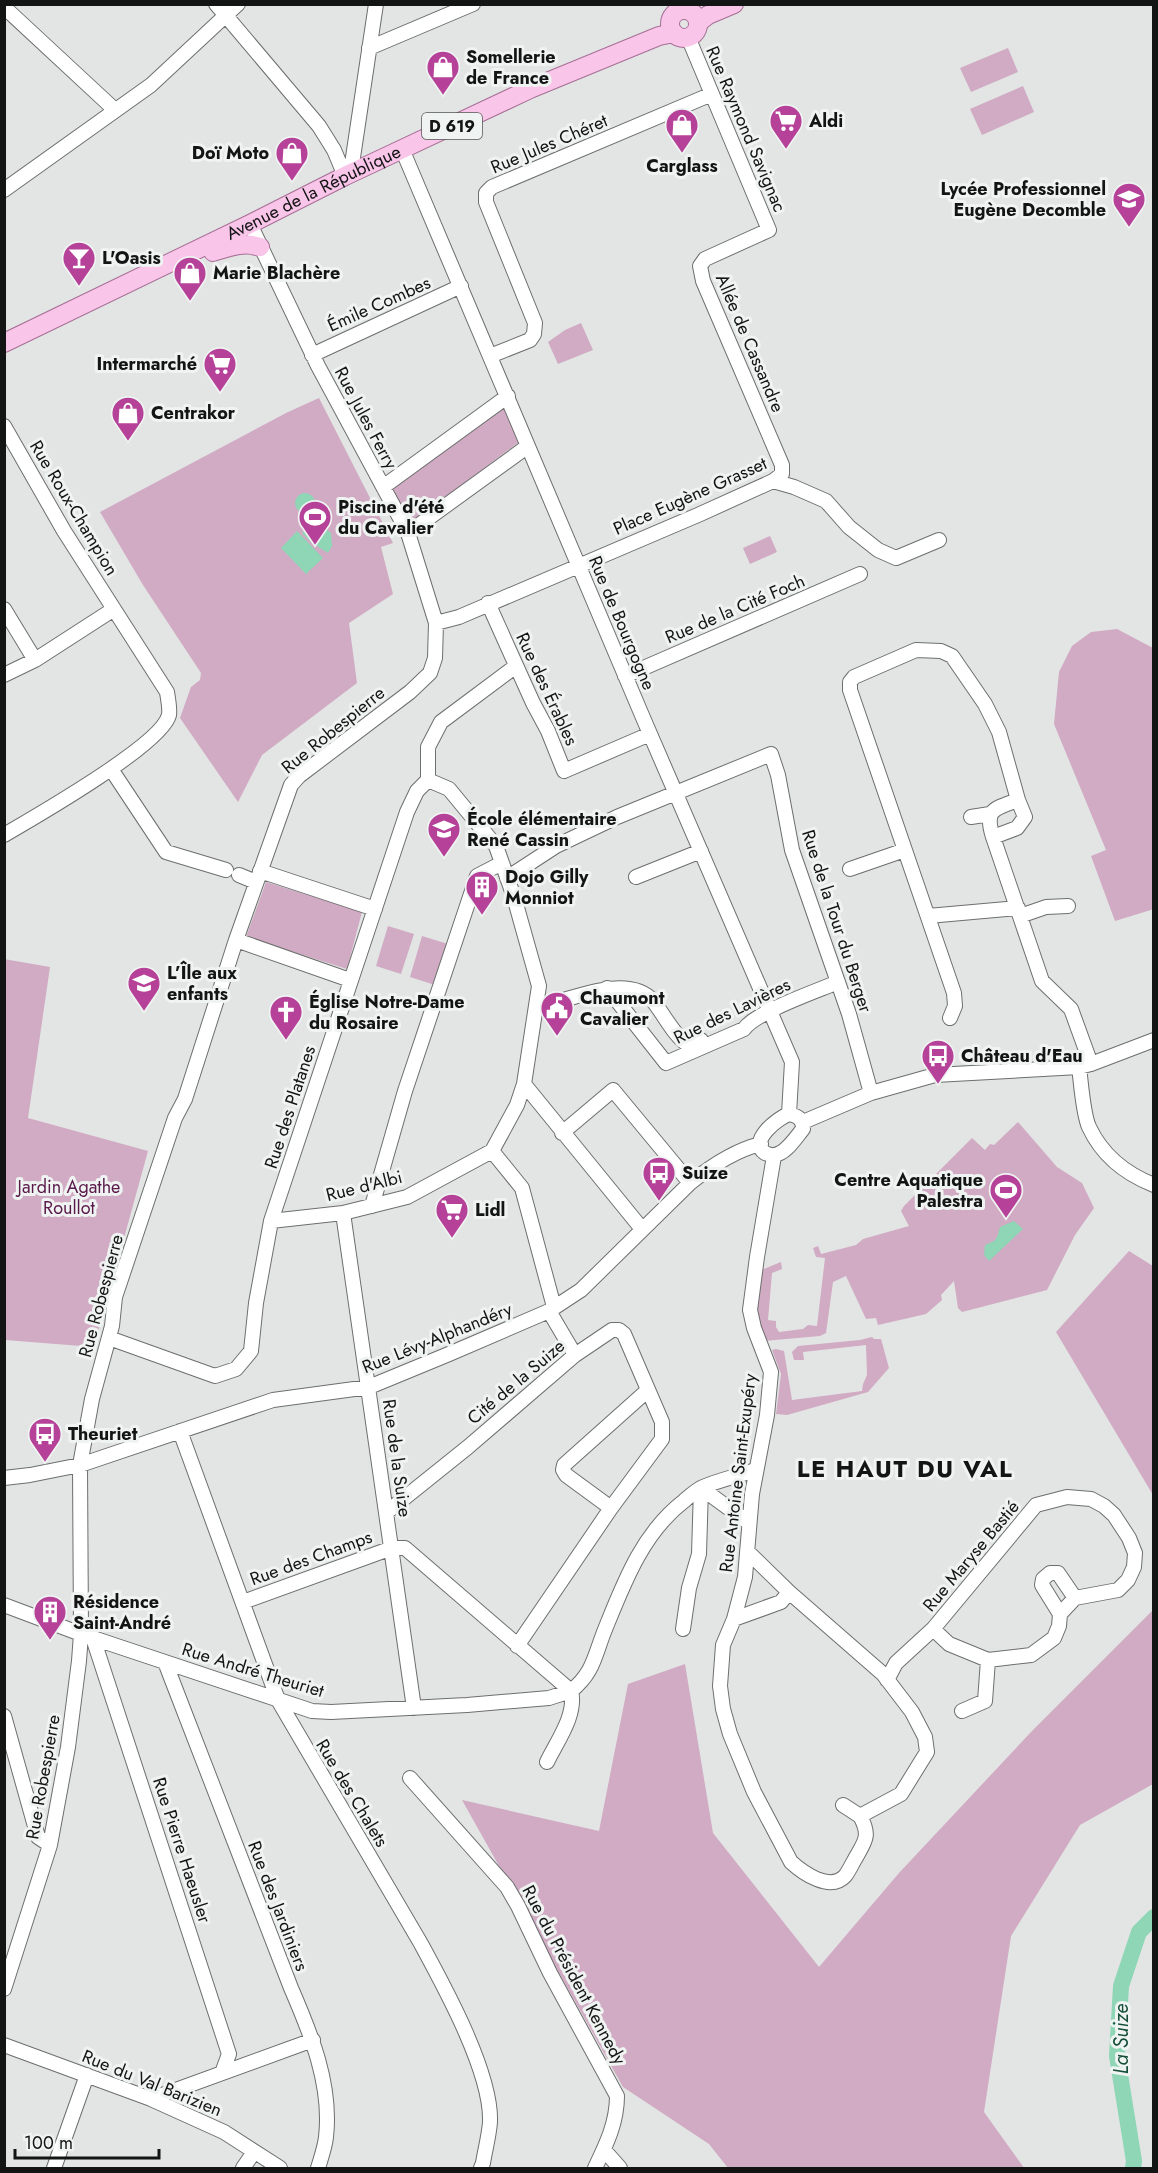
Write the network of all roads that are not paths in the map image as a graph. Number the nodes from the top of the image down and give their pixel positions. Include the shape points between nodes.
1 (216, 4) edge
2 (238, 4) edge
3 (376, 4) edge
4 (473, 4) edge
5 (734, 4) edge
6 (4, 7) edge
7 (227, 15) junction
8 (683, 23) edge
9 (369, 48) junction
10 (712, 94) junction
11 (115, 110) junction
12 (402, 149) junction
13 (350, 173) junction
14 (4, 190) edge
15 (250, 224) junction
16 (769, 230) joint
17 (261, 247) junction
18 (187, 255) junction
19 (461, 286) junction
20 (4, 343) edge
21 (312, 355) junction
22 (490, 356) junction
23 (508, 396) junction
24 (4, 426) edge
25 (528, 446) junction
26 (778, 477) junction
27 (383, 487) junction
28 (408, 533) junction
29 (939, 540) dead end
30 (579, 564) junction
31 (860, 574) dead end
32 (488, 603) junction
33 (4, 609) edge
34 (114, 609) junction
35 (436, 623) junction
36 (35, 660) junction
37 (516, 666) junction
38 (4, 675) edge
39 (625, 676) junction
40 (650, 735) junction
41 (111, 769) junction
42 (428, 780) junction
43 (676, 794) junction
44 (1018, 800) junction
45 (990, 814) junction
46 (971, 817) dead end
47 (4, 836) edge
48 (993, 837) junction
49 (905, 850) junction
50 (700, 851) junction
51 (502, 863) junction
52 (850, 869) dead end
53 (258, 877) junction
54 (636, 877) dead end
55 (507, 878) junction
56 (1068, 906) dead end
57 (375, 909) junction
58 (1019, 912) junction
59 (928, 916) junction
60 (236, 940) junction
61 (351, 980) junction
62 (838, 982) junction
63 (607, 988) junction
64 (536, 1008) junction
65 (770, 1012) junction
66 (950, 1018) dead end
67 (748, 1024) junction
68 (1154, 1040) edge
69 (1085, 1065) junction
70 (524, 1084) junction
71 (871, 1093) junction
72 (789, 1114) junction
73 (803, 1122) junction
74 (562, 1133) junction
75 (761, 1144) junction
76 (492, 1151) junction
77 (774, 1156) junction
78 (690, 1183) junction
79 (1154, 1185) edge
80 (372, 1206) junction
81 (343, 1213) junction
82 (271, 1221) junction
83 (642, 1229) junction
84 (551, 1309) junction
85 (109, 1338) junction
86 (575, 1355) junction
87 (369, 1387) junction
88 (648, 1390) junction
89 (180, 1431) junction
90 (80, 1465) junction
91 (755, 1470) junction
92 (4, 1478) edge
93 (701, 1488) junction
94 (611, 1508) junction
95 (387, 1512) junction
96 (749, 1523) junction
97 (392, 1548) junction
98 (747, 1551) junction
99 (789, 1592) junction
100 (1075, 1598) junction
101 (243, 1602) junction
102 (4, 1605) edge
103 (1060, 1614) junction
104 (734, 1619) junction
105 (682, 1629) dead end
106 (933, 1629) junction
107 (87, 1636) junction
108 (517, 1646) junction
109 (988, 1660) junction
110 (165, 1662) junction
111 (887, 1680) junction
112 (571, 1691) junction
113 (278, 1700) junction
114 (414, 1708) junction
115 (962, 1711) dead end
116 (4, 1716) edge
117 (547, 1762) dead end
118 (410, 1778) dead end
119 (843, 1805) dead end
120 (860, 1816) junction
121 (50, 1845) junction
122 (4, 1989) edge
123 (313, 2040) junction
124 (4, 2045) edge
125 (222, 2073) junction
126 (87, 2075) junction
127 (151, 2099) junction
128 (603, 2150) junction
129 (255, 2152) junction
130 (54, 2169) edge
131 (243, 2169) edge
132 (280, 2169) edge
133 (318, 2169) edge
134 (481, 2169) edge
135 (595, 2169) edge
136 (620, 2169) edge

1 - 7 street
2 - 7 street
3 - 9 street
4 - 9 street
5 - 8 main road, Avenue de la République / D 619
6 - 11 street
7 - 11 street via 151,85
7 - 13 street via 319,126
8 - 10 street, Rue Raymond Savignac
8 - 12 main road, Avenue de la République / D 619
9 - 13 street
10 - 16 street, Rue Raymond Savignac
10 - 22 street, Rue Jules Chéret via 492,187 486,193 486,202 535,323 530,340
11 - 14 street
12 - 13 main road, Avenue de la République / D 619
12 - 19 street, Rue de Bourgogne
13 - 15 main road, Avenue de la République / D 619
15 - 17 street, Rue Jules Ferry
15 - 18 main road, Avenue de la République / D 619
16 - 26 street, Allée de Cassandre via 705,259 700,267 782,465
17 - 18 main road via 241,244
17 - 21 street, Rue Jules Ferry
18 - 20 main road, Avenue de la République / D 619
19 - 21 street, Émile Combes
19 - 22 street, Rue de Bourgogne
21 - 27 street, Rue Jules Ferry
22 - 23 street, Rue de Bourgogne
23 - 25 street, Rue de Bourgogne
23 - 27 street
24 - 34 street, Rue Roux-Champion
25 - 28 street
25 - 30 street, Rue de Bourgogne
26 - 29 street via 826,501 849,527 878,550 896,558
26 - 30 street, Place Eugène Grasset
27 - 28 street, Rue Jules Ferry
28 - 35 street, Rue Jules Ferry
30 - 32 street
30 - 39 street, Rue de Bourgogne
31 - 39 street, Rue de la Cité Foch
32 - 35 street
32 - 37 street, Rue des Érables
33 - 36 street
34 - 36 street
34 - 41 street, Rue Roux-Champion via 167,692 169,716 154,736
35 - 53 street, Rue Robespierre via 430,673 291,785
36 - 38 street
37 - 40 street, Rue des Érables via 564,771
37 - 42 street via 441,722 428,747
39 - 40 street, Rue de Bourgogne
40 - 43 street, Rue de Bourgogne
41 - 47 street, Rue Roux-Champion
41 - 53 street via 166,852
42 - 51 street via 456,796 496,846
42 - 57 street, Rue des Platanes via 417,791 407,813
43 - 50 street, Rue de Bourgogne
43 - 55 street, Rue de la Tour du Berger via 617,816 556,846
43 - 62 street, Rue de la Tour du Berger via 771,754 792,850
44 - 45 street
44 - 48 street via 1025,817 1017,828
44 - 49 street via 999,732 952,656 941,651 916,650 854,677 850,690
45 - 46 street
45 - 48 street
48 - 58 street
49 - 52 street
49 - 59 street
50 - 54 street
50 - 65 street, Rue de Bourgogne
51 - 55 street
51 - 80 street via 477,876 405,1091
53 - 57 street
53 - 60 street, Rue Robespierre
55 - 64 street via 538,986
56 - 58 street
57 - 61 street, Rue des Platanes
58 - 59 street
58 - 69 street via 1042,981 1071,1009
59 - 66 street via 954,993 955,1006
60 - 61 street
60 - 85 street, Rue Robespierre via 115,1297
61 - 82 street, Rue des Platanes
62 - 65 street, Rue des Lavières
62 - 71 street, Rue de la Tour du Berger
63 - 64 street
63 - 67 street via 631,988 651,998 687,1044 743,1022
63 - 67 street, Rue des Lavières via 666,1063
64 - 70 street
65 - 67 street, Rue des Lavières
65 - 72 street, Rue de Bourgogne via 792,1062
68 - 69 street
69 - 71 street via 935,1075
69 - 79 street via 1083,1091 1088,1125 1106,1154 1136,1178
70 - 74 street
70 - 76 street
71 - 73 street
72 - 73 street
72 - 75 street via 767,1130
73 - 77 street via 803,1129 792,1143
74 - 78 street via 613,1090
74 - 83 street
75 - 77 street via 767,1154
75 - 78 street, Rue Lévy-Alphandéry via 708,1169
76 - 80 street, Rue d'Albi via 407,1197
76 - 84 street via 522,1188
77 - 91 street, Rue Antoine Saint-Exupéry via 750,1310 771,1372
78 - 83 street, Rue Lévy-Alphandéry
80 - 81 street, Rue d'Albi
81 - 82 street, Rue d'Albi
81 - 87 street, Rue de la Suize
82 - 85 street, Rue des Platanes via 250,1351 236,1369 215,1376
83 - 84 street, Rue Lévy-Alphandéry via 581,1290
84 - 86 street
84 - 87 street, Rue Lévy-Alphandéry
85 - 90 street, Rue Robespierre
86 - 88 street, Cité de la Suize via 612,1330 619,1330
86 - 95 street, Cité de la Suize
87 - 89 street, Rue Lévy-Alphandéry via 273,1400
87 - 95 street, Rue de la Suize
88 - 94 street, Cité de la Suize via 662,1422 662,1438
88 - 94 street via 564,1466 566,1475
89 - 90 street, Rue Lévy-Alphandéry
89 - 101 street, Rue des Chalets
90 - 92 street, Rue Lévy-Alphandéry
90 - 107 street, Rue Robespierre
91 - 93 street
91 - 96 street, Rue Antoine Saint-Exupéry
93 - 96 street
93 - 105 street via 699,1554
93 - 112 street via 652,1531 628,1577 592,1668
94 - 108 street, Cité de la Suize
95 - 97 street, Rue de la Suize
96 - 98 street, Rue Antoine Saint-Exupéry
97 - 101 street, Rue des Champs
97 - 108 street via 405,1548
97 - 114 street, Rue de la Suize
98 - 99 street
98 - 104 street, Rue Antoine Saint-Exupéry
99 - 104 street via 781,1602
99 - 111 street
100 - 103 street, Rue Maryse Bastié
100 - 103 street via 1058,1573 1043,1579 1042,1585
100 - 106 street, Rue Maryse Bastié via 1118,1590 1134,1567 1135,1553 1114,1515 1104,1506 1090,1499 1067,1497 1036,1505
101 - 113 street, Rue des Chalets
102 - 107 street, Rue André Theuriet
103 - 109 street, Rue Maryse Bastié via 1054,1638 1031,1655
104 - 120 street, Rue Antoine Saint-Exupéry via 723,1645 723,1709 754,1792 791,1862 823,1882 838,1881 846,1875 867,1838
106 - 109 street, Rue Maryse Bastié via 949,1644
106 - 111 street, Rue Maryse Bastié via 896,1663
107 - 110 street, Rue André Theuriet
107 - 121 street, Rue Robespierre via 79,1661
107 - 125 street, Rue Pierre Haeusler via 229,2054
108 - 112 street
109 - 115 street via 985,1701
110 - 113 street, Rue André Theuriet
110 - 123 street, Rue des Jardiniers
111 - 120 street via 912,1712 925,1737 927,1752 902,1794
112 - 114 street, Rue André Theuriet via 549,1698
112 - 117 street via 574,1702
113 - 114 street, Rue André Theuriet via 312,1711
113 - 134 street, Rue des Chalets via 429,1958 475,2057 487,2092 490,2121
116 - 121 street via 38,1837
118 - 128 street, Rue du Président Kennedy via 507,1887 617,2096 617,2113
119 - 120 street
121 - 122 street, Rue Robespierre
123 - 125 street
123 - 133 street, Rue des Jardiniers via 327,2097 326,2137
124 - 126 street, Rue du Val Barizien
125 - 127 street
126 - 127 street, Rue du Val Barizien
126 - 130 street
127 - 129 street, Rue du Val Barizien via 224,2132
128 - 135 street, Rue du Président Kennedy
128 - 136 street
129 - 131 street
129 - 132 street, Rue du Val Barizien

